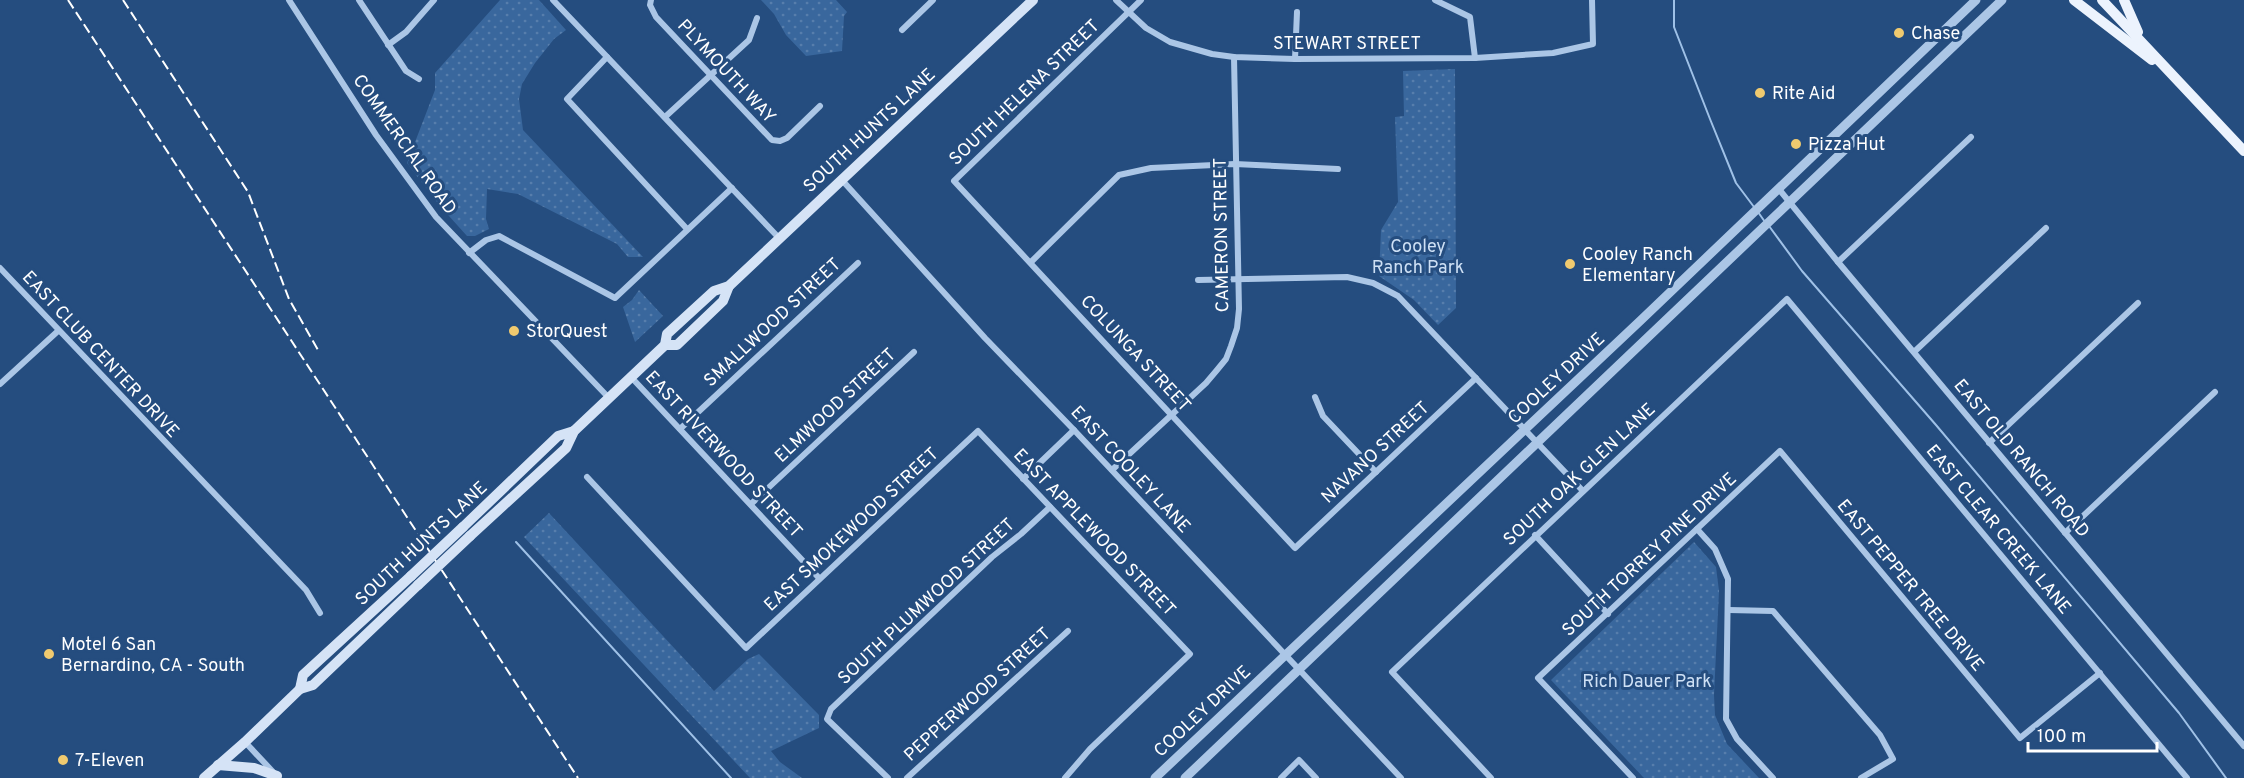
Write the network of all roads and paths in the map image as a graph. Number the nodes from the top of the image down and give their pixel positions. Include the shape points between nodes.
1 (289, 0) edge
2 (359, 0) edge
3 (434, 0) edge
4 (553, 0) edge
5 (651, 0) edge
6 (933, 0) edge
7 (1033, 0) edge
8 (1116, 0) edge
9 (1141, 0) edge
10 (1435, 0) edge
11 (1592, 0) edge
12 (1976, 0) edge
13 (2002, 0) edge
14 (2074, 0) edge
15 (2102, 0) edge
16 (2124, 0) edge
17 (1127, 12) junction
18 (1297, 12) dead end
19 (757, 18) dead end
20 (902, 30) dead end
21 (2143, 43) junction
22 (388, 45) junction
23 (607, 57) junction
24 (1234, 57) junction
25 (1475, 58) junction
26 (1295, 59) junction
27 (1898, 75) junction
28 (711, 76) junction
29 (419, 79) dead end
30 (2178, 80) junction
31 (1910, 87) junction
32 (820, 106) dead end
33 (665, 117) junction
34 (1971, 137) dead end
35 (1833, 138) junction
36 (1845, 150) junction
37 (2244, 151) edge
38 (1235, 164) junction
39 (1338, 169) dead end
40 (841, 179) junction
41 (954, 181) joint
42 (732, 188) junction
43 (1778, 188) junction
44 (1790, 202) junction
45 (2046, 228) dead end
46 (687, 229) junction
47 (779, 238) junction
48 (1719, 246) junction
49 (469, 253) junction
50 (1730, 258) junction
51 (858, 262) dead end
52 (1031, 262) junction
53 (1838, 262) junction
54 (0, 268) edge
55 (1239, 279) junction
56 (1198, 280) dead end
57 (1787, 299) joint
58 (2138, 303) dead end
59 (58, 331) junction
60 (914, 352) dead end
61 (1914, 352) junction
62 (631, 377) junction
63 (1476, 378) junction
64 (0, 384) edge
65 (2215, 392) dead end
66 (1315, 397) dead end
67 (610, 398) junction
68 (1172, 415) junction
69 (680, 429) junction
70 (1074, 430) junction
71 (1524, 430) junction
72 (978, 431) joint
73 (1989, 443) junction
74 (1538, 444) junction
75 (1780, 451) joint
76 (1112, 470) junction
77 (1376, 472) junction
78 (587, 477) dead end
79 (1023, 479) junction
80 (1582, 491) junction
81 (751, 504) junction
82 (1050, 507) junction
83 (1697, 528) junction
84 (466, 532) junction
85 (2065, 533) junction
86 (1535, 536) junction
87 (1295, 548) joint
88 (819, 578) junction
89 (1728, 610) junction
90 (320, 613) dead end
91 (1608, 614) junction
92 (1068, 631) dead end
93 (1287, 655) junction
94 (1300, 669) junction
95 (2100, 673) junction
96 (300, 689) junction
97 (245, 742) junction
98 (2244, 746) edge
99 (218, 765) junction
100 (278, 777) edge
101 (204, 778) edge
102 (888, 778) edge
103 (907, 778) edge
104 (1065, 778) edge
105 (1155, 778) edge
106 (1185, 778) edge
107 (1281, 778) edge
108 (1316, 778) edge
109 (1401, 778) edge
110 (1491, 778) edge
111 (1633, 778) edge
112 (1773, 778) edge
113 (1861, 778) edge
114 (2187, 778) edge

1 - 49 street, COMMERCIAL ROAD via 376,135 436,217
2 - 22 street
3 - 22 street via 406,32
4 - 23 street
5 - 28 street, PLYMOUTH WAY via 656,17
6 - 20 street
7 - 40 main road, SOUTH HUNTS LANE
8 - 17 street, STEWART STREET
9 - 17 street, SOUTH HELENA STREET
10 - 25 street via 1470,17
11 - 25 street, STEWART STREET via 1593,44 1553,53
12 - 27 street, COOLEY DRIVE
13 - 31 street, COOLEY DRIVE
14 - 30 main road
15 - 21 main road
16 - 21 main road
17 - 24 street, STEWART STREET via 1170,42
17 - 41 street, SOUTH HELENA STREET
18 - 26 street
19 - 28 street via 749,40
21 - 30 main road
22 - 29 street via 406,71
23 - 33 street
23 - 46 street via 567,99
24 - 26 street, STEWART STREET
24 - 38 street, CAMERON STREET
25 - 26 street, STEWART STREET
27 - 31 street
27 - 35 street, COOLEY DRIVE
28 - 32 street, PLYMOUTH WAY via 772,140 787,138
28 - 33 street
30 - 37 main road
31 - 36 street, COOLEY DRIVE
33 - 42 street
34 - 53 street
35 - 36 street
35 - 43 street, COOLEY DRIVE
36 - 44 street, COOLEY DRIVE
38 - 39 street
38 - 52 street via 1151,168 1119,175
38 - 55 street, CAMERON STREET
40 - 47 main road, SOUTH HUNTS LANE
40 - 70 street, EAST COOLEY LANE
41 - 52 street, COLUNGA STREET
42 - 46 street
42 - 47 street
43 - 44 street, EAST OLD RANCH ROAD
43 - 48 street, COOLEY DRIVE
44 - 50 street, COOLEY DRIVE
44 - 53 street, EAST OLD RANCH ROAD
45 - 61 street
46 - 49 street via 615,298 499,236
47 - 62 main road, SOUTH HUNTS LANE via 729,286 714,291 667,334 665,345
48 - 50 street
48 - 71 street, COOLEY DRIVE
49 - 67 street, COMMERCIAL ROAD
50 - 74 street, COOLEY DRIVE
51 - 69 street, SMALLWOOD STREET
52 - 68 street, COLUNGA STREET
53 - 61 street, EAST OLD RANCH ROAD
54 - 59 street, EAST CLUB CENTER DRIVE
55 - 56 street
55 - 63 street via 1347,277 1373,283 1406,303
55 - 68 street, CAMERON STREET via 1237,328 1226,359
57 - 80 street, SOUTH OAK GLEN LANE
57 - 95 street, EAST CLEAR CREEK LANE
58 - 73 street
59 - 64 street
59 - 90 street, EAST CLUB CENTER DRIVE via 306,590
60 - 81 street, ELMWOOD STREET
61 - 73 street, EAST OLD RANCH ROAD
62 - 67 main road, SOUTH HUNTS LANE
62 - 69 street, EAST RIVERWOOD STREET
63 - 71 street
63 - 77 street, NAVANO STREET
65 - 85 street
66 - 77 street via 1323,416
67 - 84 main road, SOUTH HUNTS LANE via 574,432 558,436
68 - 76 street, CAMERON STREET
68 - 87 street, COLUNGA STREET
69 - 81 street, EAST RIVERWOOD STREET
70 - 76 street, EAST COOLEY LANE
70 - 79 street
71 - 74 street
71 - 93 street, COOLEY DRIVE
72 - 79 street, EAST APPLEWOOD STREET
72 - 88 street, EAST SMOKEWOOD STREET
73 - 85 street, EAST OLD RANCH ROAD
74 - 80 street
74 - 94 street, COOLEY DRIVE
75 - 83 street, SOUTH TORREY PINE DRIVE
75 - 95 street, EAST PEPPER TREE DRIVE via 2020,738
76 - 93 street, EAST COOLEY LANE
77 - 87 street, NAVANO STREET
78 - 88 street, EAST SMOKEWOOD STREET via 746,648
79 - 82 street, EAST APPLEWOOD STREET
80 - 86 street, SOUTH OAK GLEN LANE
81 - 88 street, EAST RIVERWOOD STREET
82 - 102 street, SOUTH PLUMWOOD STREET via 831,709 827,719
82 - 104 street, EAST APPLEWOOD STREET via 1190,654
83 - 89 street via 1715,549 1725,569
83 - 91 street, SOUTH TORREY PINE DRIVE
84 - 96 main road, SOUTH HUNTS LANE, bridge via 418,585 313,685
84 - 96 main road, SOUTH HUNTS LANE, bridge via 411,576 303,675
85 - 98 street, EAST OLD RANCH ROAD
86 - 91 street
86 - 110 street, SOUTH OAK GLEN LANE via 1392,672
89 - 112 street via 1726,719 1737,739
89 - 113 street via 1773,611 1880,735 1893,759
91 - 111 street, SOUTH TORREY PINE DRIVE via 1538,678
92 - 103 street, PEPPERWOOD STREET
93 - 94 street, EAST COOLEY LANE
93 - 105 street, COOLEY DRIVE
94 - 106 street, COOLEY DRIVE
94 - 109 street, EAST COOLEY LANE
95 - 114 street, EAST CLEAR CREEK LANE
96 - 97 main road, SOUTH HUNTS LANE
97 - 99 main road, SOUTH HUNTS LANE
97 - 100 street
99 - 100 main road via 254,768
99 - 101 main road, SOUTH HUNTS LANE
107 - 108 street via 1299,760

